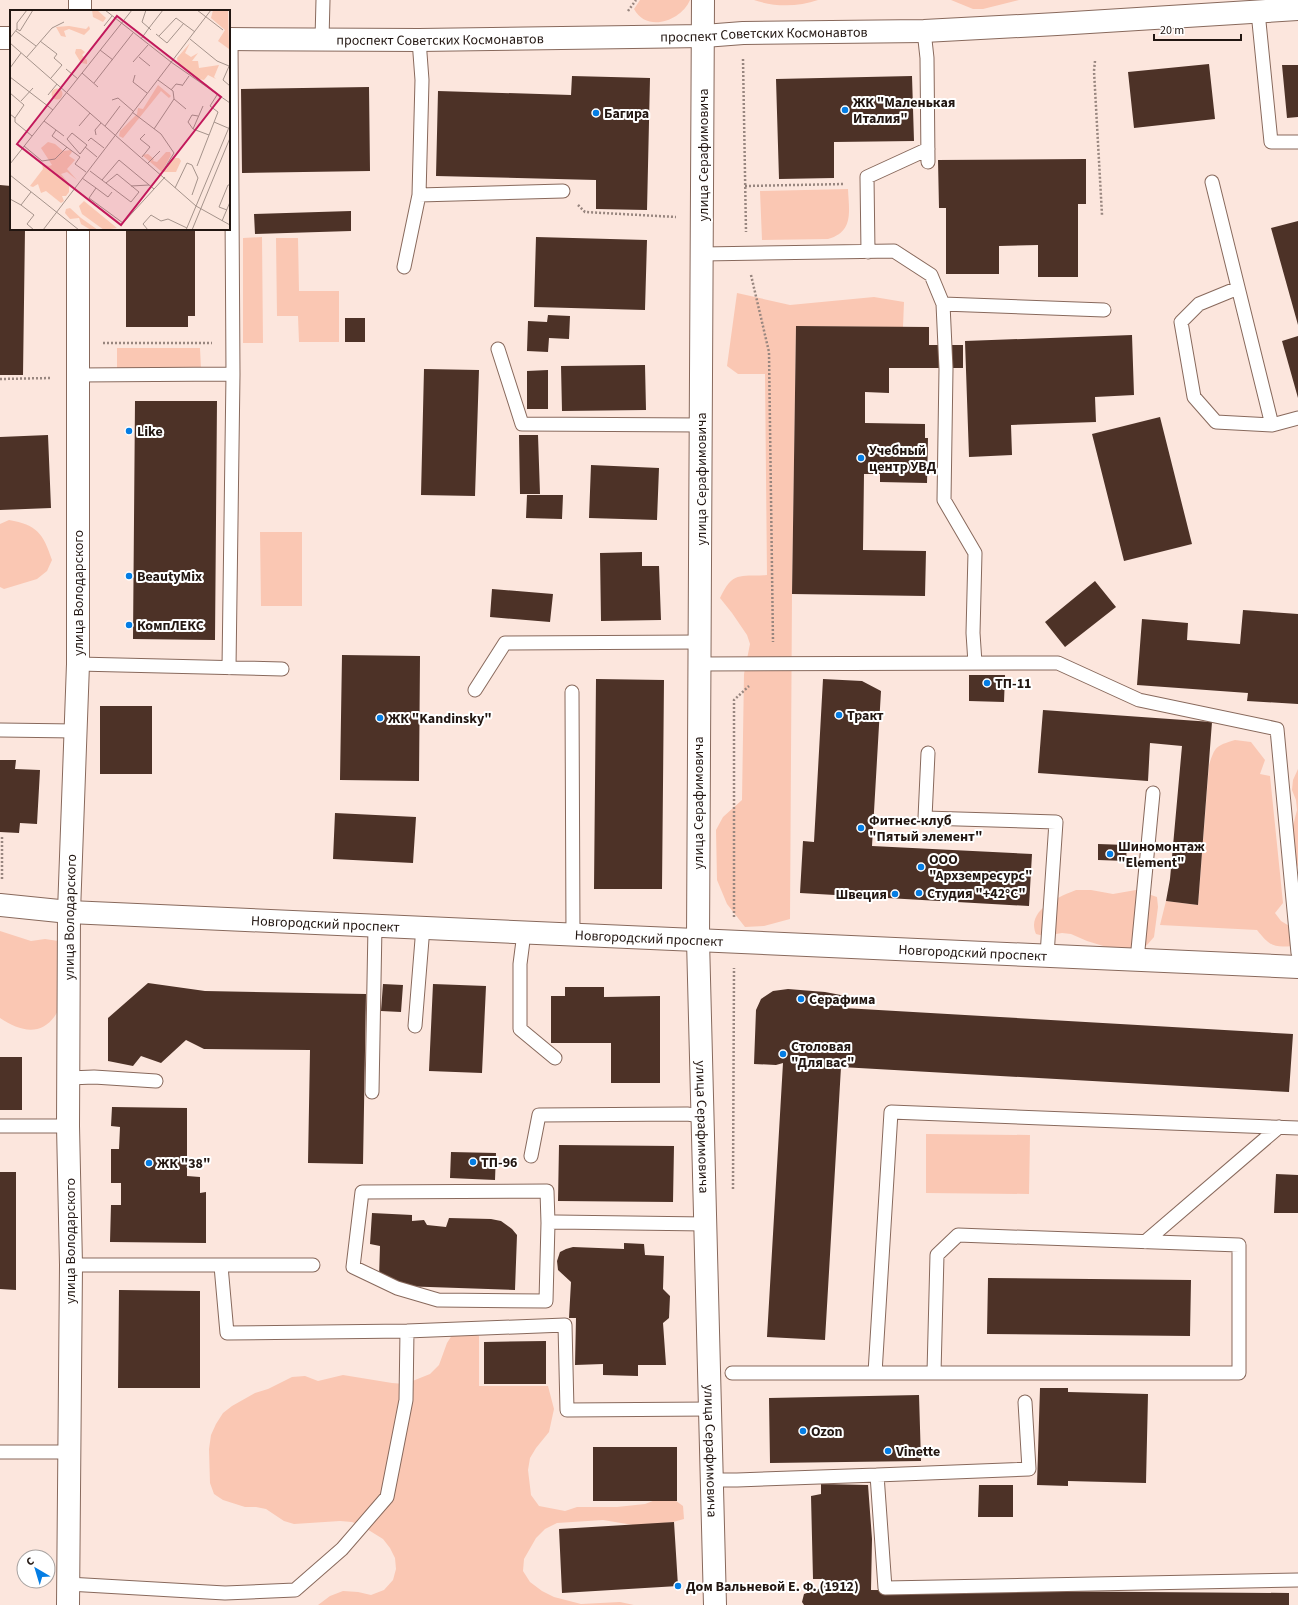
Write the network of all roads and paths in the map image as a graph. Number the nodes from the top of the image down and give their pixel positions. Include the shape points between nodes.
1 (323, 0) edge
2 (636, 0) edge
3 (703, 0) edge
4 (1298, 9) edge
5 (627, 12) dead end
6 (1258, 12) junction
7 (924, 31) junction
8 (743, 33) junction
9 (704, 36) junction
10 (230, 39) edge
11 (322, 39) junction
12 (419, 40) junction
13 (1095, 61) dead end
14 (1298, 142) edge
15 (1212, 182) dead end
16 (867, 183) junction
17 (745, 186) junction
18 (562, 192) joint
19 (419, 194) junction
20 (1102, 215) dead end
21 (702, 218) junction
22 (78, 230) edge
23 (868, 252) junction
24 (702, 254) junction
25 (747, 254) junction
26 (404, 267) dead end
27 (1238, 288) junction
28 (942, 304) junction
29 (1104, 310) dead end
30 (232, 342) junction
31 (103, 343) dead end
32 (498, 349) dead end
33 (232, 374) junction
34 (78, 375) junction
35 (0, 379) edge
36 (1298, 418) edge
37 (701, 425) junction
38 (1272, 425) junction
39 (700, 642) junction
40 (773, 663) junction
41 (975, 663) junction
42 (78, 664) junction
43 (699, 664) junction
44 (229, 668) junction
45 (282, 668) dead end
46 (475, 690) dead end
47 (572, 692) dead end
48 (0, 730) edge
49 (75, 732) junction
50 (928, 752) dead end
51 (1154, 793) dead end
52 (2, 837) dead end
53 (1, 905) edge
54 (69, 912) junction
55 (375, 926) junction
56 (423, 927) junction
57 (524, 933) junction
58 (573, 935) junction
59 (698, 940) junction
60 (734, 942) junction
61 (1298, 953) edge
62 (1047, 955) junction
63 (1137, 960) junction
64 (1298, 967) edge
65 (415, 1026) dead end
66 (555, 1058) dead end
67 (69, 1078) junction
68 (156, 1081) dead end
69 (372, 1092) dead end
70 (702, 1116) junction
71 (0, 1126) edge
72 (68, 1126) junction
73 (1279, 1127) junction
74 (1298, 1128) edge
75 (531, 1156) dead end
76 (548, 1223) junction
77 (705, 1224) junction
78 (1145, 1242) junction
79 (71, 1264) junction
80 (313, 1265) dead end
81 (221, 1266) junction
82 (407, 1331) junction
83 (732, 1373) dead end
84 (875, 1373) junction
85 (934, 1373) junction
86 (1026, 1402) dead end
87 (710, 1409) junction
88 (0, 1452) edge
89 (68, 1452) junction
90 (877, 1475) junction
91 (712, 1480) junction
92 (1298, 1580) edge
93 (68, 1584) junction
94 (68, 1605) edge
95 (715, 1605) edge

1 - 11 lane
2 - 5 path
3 - 9 street, улица Серафимовича
4 - 6 street, проспект Советских Космонавтов
6 - 7 street, проспект Советских Космонавтов
6 - 14 lane via 1271,142
7 - 8 street, проспект Советских Космонавтов
7 - 16 lane via 927,58 928,155 867,177
8 - 9 street, проспект Советских Космонавтов
8 - 17 path
9 - 12 street, проспект Советских Космонавтов
9 - 21 street, улица Серафимовича
10 - 11 street, проспект Советских Космонавтов
10 - 30 lane
11 - 12 street, проспект Советских Космонавтов
12 - 19 lane via 422,80
13 - 20 path
15 - 27 lane
16 - 17 path
16 - 23 lane
17 - 25 path
18 - 19 lane
18 - 21 path via 585,212
19 - 26 lane
21 - 24 street, улица Серафимовича
22 - 34 street, улица Володарского
23 - 25 lane
23 - 28 lane via 894,251 931,275
24 - 25 lane
24 - 37 street, улица Серафимовича
25 - 40 path via 769,352
27 - 38 lane
27 - 38 lane via 1198,304 1181,322 1194,397 1216,422
28 - 29 lane
28 - 41 lane via 946,369 944,500 975,553
30 - 31 path
30 - 33 lane
32 - 37 lane via 522,424
33 - 34 lane
33 - 44 lane
34 - 35 path via 42,379
34 - 42 street, улица Володарского
36 - 38 lane
37 - 39 street, улица Серафимовича
39 - 43 street, улица Серафимовича
39 - 46 lane via 506,643
40 - 41 lane
40 - 43 lane
40 - 60 path via 734,700
41 - 61 lane via 1058,662 1139,700 1278,729
42 - 44 lane
42 - 49 street, улица Володарского
43 - 59 street, улица Серафимовича
44 - 45 lane
47 - 58 lane
48 - 49 lane
49 - 54 street, улица Володарского
50 - 62 lane via 924,818 1056,822
51 - 63 lane
52 - 53 path
53 - 54 street, Новгородский проспект
54 - 55 street, Новгородский проспект
54 - 67 street, улица Володарского
55 - 56 street, Новгородский проспект
55 - 69 lane
56 - 57 street, Новгородский проспект
56 - 65 lane
57 - 58 street, Новгородский проспект
57 - 66 lane via 520,964 520,1029
58 - 59 street, Новгородский проспект
59 - 60 street, Новгородский проспект
59 - 70 street, улица Серафимовича
60 - 62 street, Новгородский проспект
62 - 63 street, Новгородский проспект
63 - 64 street, Новгородский проспект
67 - 68 lane
67 - 72 street, улица Володарского
70 - 75 lane via 539,1115
70 - 77 street, улица Серафимовича
71 - 72 lane
72 - 79 street, улица Володарского
73 - 74 lane
73 - 78 lane
73 - 84 lane via 891,1112
76 - 76 lane via 546,1301 438,1300 397,1288 353,1267 362,1192 547,1192
76 - 77 lane
77 - 87 street, улица Серафимовича
78 - 85 lane via 958,1235 937,1255
78 - 85 lane via 1239,1245 1239,1373
79 - 81 lane
79 - 89 street, улица Володарского
80 - 81 lane
81 - 82 lane via 227,1333
82 - 87 lane via 565,1325 567,1410
82 - 93 lane via 406,1400 387,1497 342,1549 295,1590 225,1593
83 - 84 lane
84 - 85 lane
86 - 90 lane via 1029,1469
87 - 91 street, улица Серафимовича
88 - 89 lane
89 - 93 street, улица Володарского
90 - 91 lane
90 - 92 lane via 885,1588
91 - 95 street, улица Серафимовича
93 - 94 street, улица Володарского

